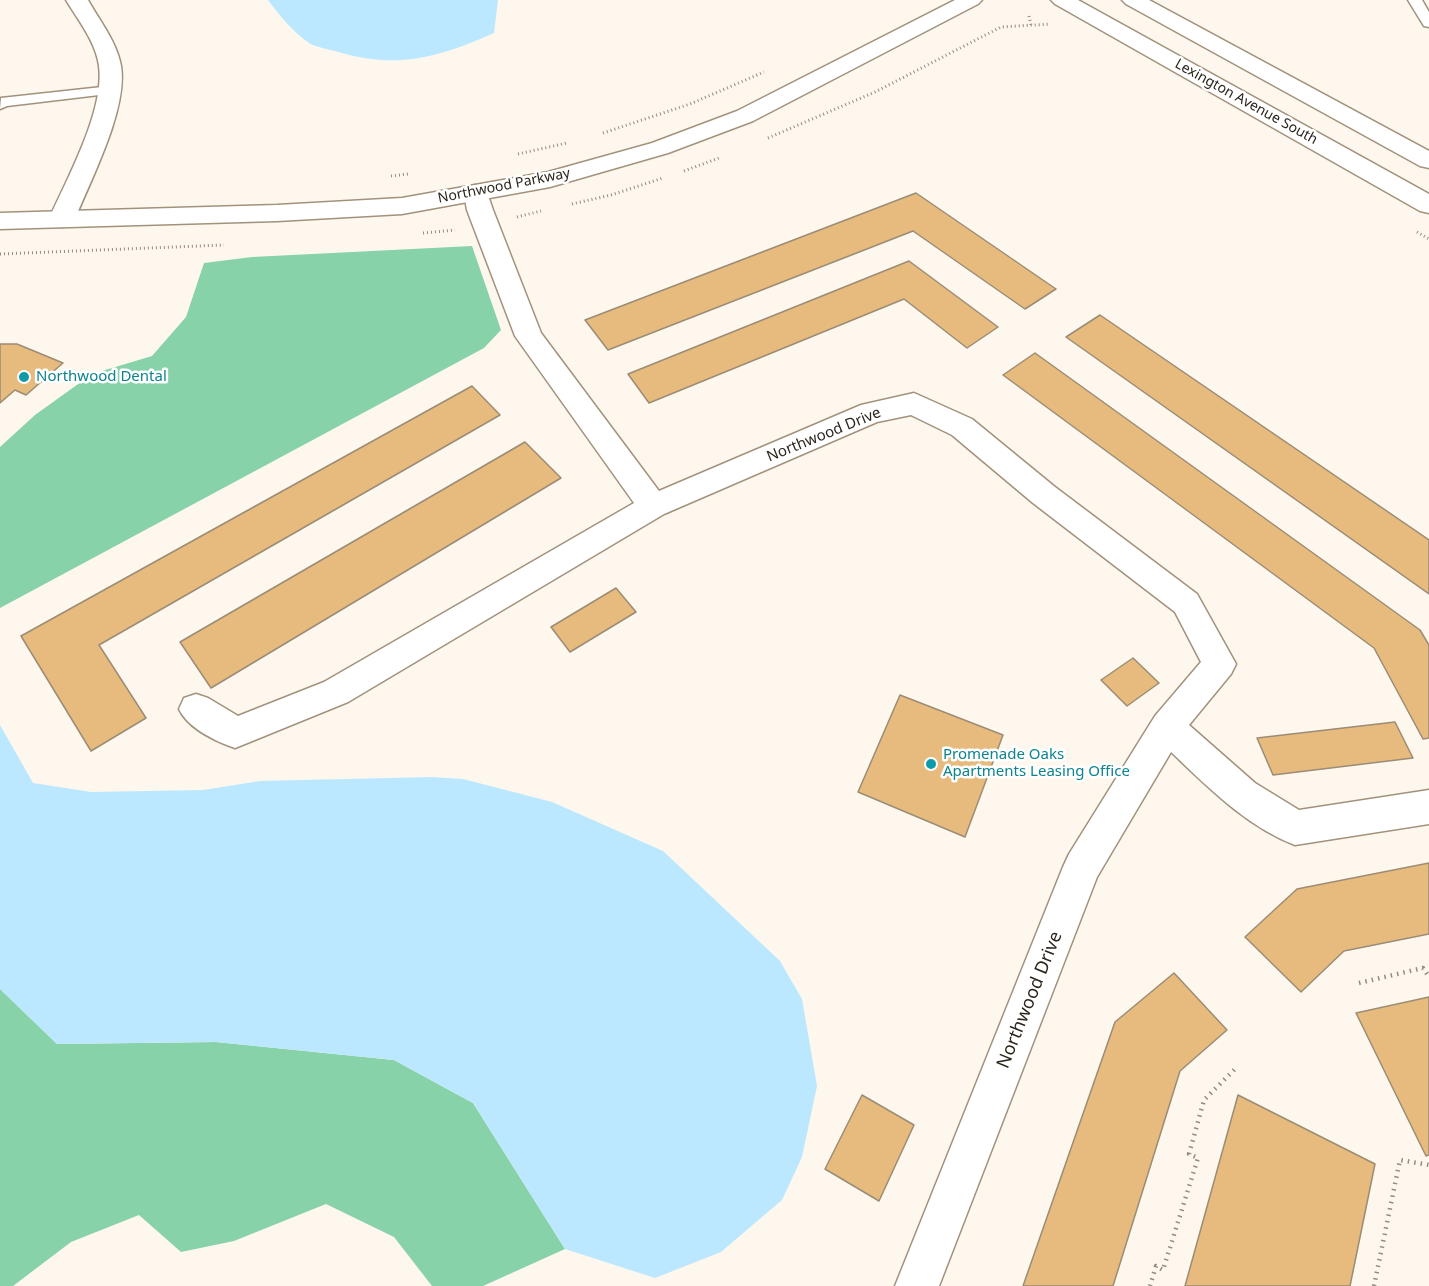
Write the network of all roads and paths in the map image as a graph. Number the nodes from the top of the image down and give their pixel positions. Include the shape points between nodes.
1 (77, 0) edge
2 (971, 0) edge
3 (1062, 0) edge
4 (1132, 0) edge
5 (1415, 0) edge
6 (1029, 16) dead end
7 (1429, 23) edge
8 (1031, 25) dead end
9 (766, 71) dead end
10 (111, 90) junction
11 (0, 103) edge
12 (596, 136) dead end
13 (574, 142) dead end
14 (509, 157) dead end
15 (1429, 161) edge
16 (410, 174) dead end
17 (388, 177) dead end
18 (476, 193) junction
19 (1429, 205) edge
20 (62, 219) junction
21 (0, 221) edge
22 (653, 506) junction
23 (196, 709) dead end
24 (1167, 727) junction
25 (1429, 807) edge
26 (1429, 977) edge
27 (1359, 982) dead end
28 (1238, 1067) dead end
29 (1429, 1165) edge
30 (917, 1286) edge
31 (1150, 1286) edge
32 (1374, 1286) edge

1 - 10 street via 110,64
2 - 18 street, Northwood Parkway via 768,106 698,135 550,179
3 - 19 street, Lexington Avenue South
4 - 15 street
5 - 7 lane
6 - 8 path
9 - 12 path via 690,104
10 - 11 lane
10 - 20 street
13 - 14 path
16 - 17 path
18 - 20 street, Northwood Parkway via 402,206
18 - 22 street via 529,336
20 - 21 street, Northwood Parkway
22 - 23 street via 336,692 235,733
22 - 24 street, Northwood Drive via 871,413 914,405 962,427 1186,603 1219,664
24 - 25 street via 1242,795 1295,828
24 - 30 street, Northwood Drive via 1082,867
26 - 27 path via 1423,968
28 - 31 path via 1204,1100 1189,1154 1198,1158 1163,1270 1156,1266
29 - 32 path via 1400,1160

